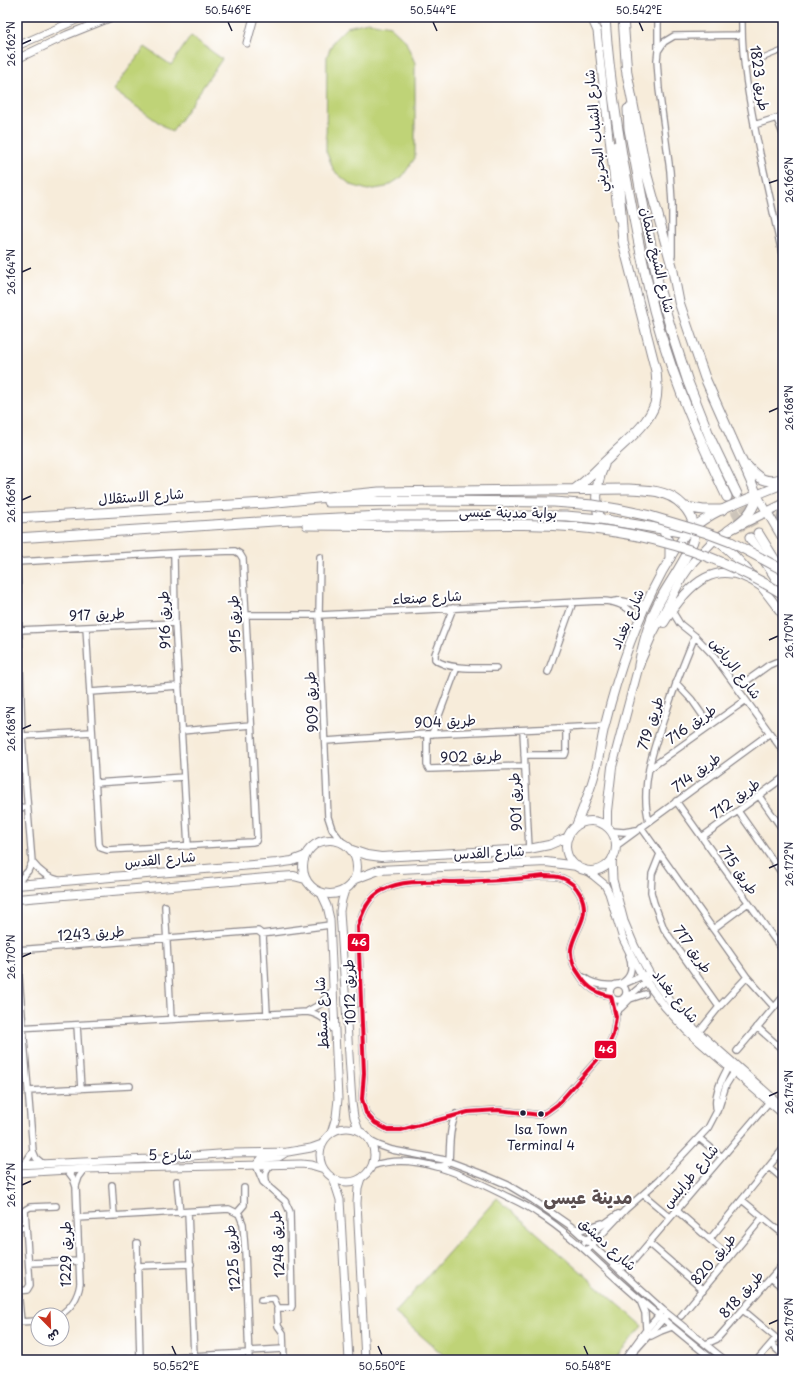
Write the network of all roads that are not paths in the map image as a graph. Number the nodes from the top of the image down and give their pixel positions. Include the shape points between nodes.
1 (82, 17) edge
2 (112, 17) edge
3 (254, 17) edge
4 (591, 17) edge
5 (605, 17) edge
6 (623, 17) edge
7 (658, 17) edge
8 (742, 17) edge
9 (742, 35) junction
10 (247, 43) dead end
11 (17, 46) edge
12 (783, 50) edge
13 (658, 51) junction
14 (17, 59) edge
15 (744, 66) junction
16 (626, 68) junction
17 (614, 108) junction
18 (783, 116) edge
19 (777, 119) junction
20 (754, 125) junction
21 (783, 134) edge
22 (623, 242) junction
23 (782, 244) edge
24 (783, 259) edge
25 (672, 266) junction
26 (740, 457) junction
27 (607, 459) junction
28 (783, 478) edge
29 (783, 484) edge
30 (575, 489) junction
31 (596, 489) junction
32 (727, 497) tunnel mouth
33 (740, 498) junction
34 (759, 500) junction
35 (267, 503) junction
36 (783, 504) edge
37 (686, 507) junction
38 (722, 510) junction
39 (783, 510) edge
40 (767, 512) junction
41 (17, 518) edge
42 (600, 519) junction
43 (220, 525) junction
44 (783, 526) edge
45 (663, 529) junction
46 (692, 531) junction
47 (728, 531) junction
48 (17, 538) edge
49 (714, 540) junction
50 (783, 540) edge
51 (174, 553) junction
52 (320, 557) dead end
53 (670, 558) junction
54 (783, 570) edge
55 (783, 573) edge
56 (762, 587) junction
57 (783, 590) edge
58 (783, 594) edge
59 (573, 602) junction
60 (611, 602) junction
61 (647, 603) junction
62 (453, 608) junction
63 (672, 611) junction
64 (245, 615) junction
65 (320, 615) junction
66 (783, 615) edge
67 (18, 617) edge
68 (639, 621) junction
69 (665, 622) junction
70 (175, 623) junction
71 (680, 624) junction
72 (86, 627) junction
73 (19, 630) junction
74 (695, 636) junction
75 (783, 662) edge
76 (639, 665) junction
77 (457, 667) junction
78 (496, 668) dead end
79 (548, 672) dead end
80 (676, 683) junction
81 (179, 686) junction
82 (738, 687) junction
83 (90, 692) junction
84 (746, 700) junction
85 (251, 725) junction
86 (604, 726) junction
87 (710, 726) junction
88 (566, 728) junction
89 (523, 730) junction
90 (181, 731) junction
91 (92, 732) junction
92 (770, 733) junction
93 (429, 734) junction
94 (22, 736) junction
95 (326, 741) junction
96 (783, 751) edge
97 (524, 755) junction
98 (525, 766) junction
99 (649, 769) junction
100 (184, 777) junction
101 (783, 778) edge
102 (95, 783) junction
103 (759, 796) junction
104 (676, 801) junction
105 (27, 807) junction
106 (17, 808) edge
107 (738, 811) junction
108 (649, 821) junction
109 (576, 826) junction
110 (609, 829) junction
111 (638, 829) junction
112 (783, 830) edge
113 (568, 837) junction
114 (702, 837) junction
115 (342, 842) junction
116 (188, 846) junction
117 (616, 846) junction
118 (529, 849) junction
119 (352, 850) junction
120 (660, 854) junction
121 (305, 856) junction
122 (612, 858) junction
123 (32, 862) junction
124 (580, 868) junction
125 (783, 875) edge
126 (305, 879) junction
127 (355, 879) junction
128 (61, 881) junction
129 (17, 884) edge
130 (345, 890) junction
131 (321, 893) junction
132 (17, 899) edge
133 (748, 902) junction
134 (165, 906) dead end
135 (330, 925) junction
136 (713, 929) junction
137 (262, 934) junction
138 (166, 939) junction
139 (623, 939) junction
140 (17, 951) edge
141 (783, 951) edge
142 (579, 975) junction
143 (647, 977) junction
144 (747, 977) junction
145 (619, 985) junction
146 (333, 990) junction
147 (633, 993) junction
148 (645, 994) junction
149 (611, 996) junction
150 (624, 997) junction
151 (656, 997) junction
152 (783, 997) edge
153 (719, 1007) junction
154 (774, 1007) junction
155 (307, 1012) junction
156 (267, 1014) junction
157 (617, 1014) junction
158 (171, 1019) junction
159 (77, 1025) junction
160 (757, 1027) junction
161 (20, 1028) edge
162 (702, 1028) dead end
163 (334, 1030) junction
164 (783, 1050) edge
165 (737, 1051) dead end
166 (733, 1067) junction
167 (130, 1086) dead end
168 (81, 1089) junction
169 (28, 1092) junction
170 (769, 1102) junction
171 (783, 1108) edge
172 (456, 1114) junction
173 (783, 1114) edge
174 (446, 1117) junction
175 (452, 1126) junction
176 (359, 1131) junction
177 (331, 1134) junction
178 (699, 1138) junction
179 (370, 1141) junction
180 (322, 1144) junction
181 (783, 1149) edge
182 (32, 1151) junction
183 (449, 1151) junction
184 (288, 1152) junction
185 (722, 1157) junction
186 (439, 1159) junction
187 (449, 1162) junction
188 (42, 1164) junction
189 (21, 1165) edge
190 (256, 1165) junction
191 (270, 1165) junction
192 (372, 1166) junction
193 (432, 1166) junction
194 (769, 1167) junction
195 (324, 1168) junction
196 (84, 1169) junction
197 (67, 1170) junction
198 (17, 1173) edge
199 (333, 1178) junction
200 (361, 1178) junction
201 (783, 1179) edge
202 (177, 1181) dead end
203 (112, 1185) dead end
204 (76, 1186) junction
205 (244, 1188) dead end
206 (270, 1188) junction
207 (644, 1194) junction
208 (742, 1200) junction
209 (56, 1206) dead end
210 (625, 1210) junction
211 (676, 1210) junction
212 (188, 1212) junction
213 (180, 1213) junction
214 (237, 1213) junction
215 (114, 1216) junction
216 (670, 1217) junction
217 (77, 1218) junction
218 (763, 1218) junction
219 (610, 1220) junction
220 (26, 1227) junction
221 (572, 1227) junction
222 (17, 1228) edge
223 (783, 1234) edge
224 (710, 1239) junction
225 (589, 1242) junction
226 (137, 1243) dead end
227 (649, 1243) junction
228 (583, 1249) junction
229 (730, 1257) junction
230 (79, 1261) junction
231 (29, 1263) junction
232 (190, 1264) junction
233 (783, 1264) edge
234 (630, 1265) junction
235 (137, 1266) junction
236 (617, 1268) junction
237 (772, 1278) junction
238 (629, 1279) junction
239 (783, 1288) edge
240 (703, 1290) junction
241 (18, 1291) edge
242 (638, 1299) junction
243 (261, 1300) dead end
244 (69, 1307) edge
245 (278, 1308) junction
246 (663, 1310) junction
247 (743, 1310) junction
248 (668, 1314) junction
249 (681, 1316) dead end
250 (661, 1318) junction
251 (30, 1321) edge
252 (19, 1322) edge
253 (672, 1327) junction
254 (646, 1330) junction
255 (717, 1340) junction
256 (644, 1341) junction
257 (706, 1344) junction
258 (771, 1344) junction
259 (283, 1349) junction
260 (249, 1352) junction
261 (716, 1353) junction
262 (783, 1355) edge
263 (194, 1356) junction
264 (140, 1359) junction
265 (118, 1360) edge
266 (249, 1360) edge
267 (284, 1360) edge
268 (349, 1360) edge
269 (365, 1360) edge
270 (625, 1360) edge
271 (713, 1360) edge
272 (725, 1360) edge
273 (757, 1360) edge

1 - 11 street
2 - 14 street
3 - 10 street
4 - 22 street, شارع الشباب البحريني via 597,31 616,212
5 - 17 main road, شارع الشيخ سلمان
6 - 16 main road, شارع الشيخ سلمان
7 - 13 street
8 - 9 street, طريق 1823
9 - 13 street via 674,36 664,42
9 - 15 street, طريق 1823
12 - 15 street
13 - 25 street via 659,89 670,171
15 - 20 street, طريق 1823
16 - 25 main road via 646,172
16 - 33 main road, شارع الشيخ سلمان via 630,129 659,288 688,382 711,440
17 - 22 main road
17 - 32 main road, شارع الشيخ سلمان via 648,286 663,339 701,443
18 - 19 street
19 - 20 street
19 - 21 street
20 - 23 street, طريق 1823
22 - 27 main road via 656,371 657,389 654,405 638,431
23 - 24 street, طريق 1823
25 - 26 main road via 679,302 702,371
26 - 28 main road via 763,480
26 - 34 main road
27 - 30 main road
27 - 31 main road
29 - 34 main road
30 - 31 main road
30 - 35 main road via 379,492
31 - 37 main road via 648,490 664,493
31 - 42 main road
33 - 34 main road
33 - 38 main road, شارع بغداد
34 - 40 main road
34 - 47 main road via 747,516
35 - 41 main road, شارع الاستقلال
35 - 54 main road, بوابة مدينة عيسى, bridge via 427,501 554,502 593,505 650,516 707,533 731,542
36 - 40 main road, شارع بغداد
37 - 38 main road
37 - 46 main road
38 - 46 main road, شارع بغداد via 705,519
39 - 44 main road
40 - 47 main road, شارع بغداد
40 - 50 main road
42 - 43 main road via 537,515 383,516
42 - 45 main road
43 - 48 main road
43 - 58 main road, بوابة مدينة عيسى, bridge via 507,524 616,532 705,556 758,579
45 - 46 main road
45 - 53 main road via 670,546
46 - 49 main road
46 - 53 main road, شارع بغداد
46 - 76 main road via 691,546 684,562 663,594 650,622
47 - 49 main road, شارع بغداد
49 - 56 main road via 733,555
49 - 76 main road, شارع بغداد via 682,578
51 - 64 street, طريق 915 via 235,551 240,554
51 - 67 street, طريق 915 via 17,562
51 - 70 street, طريق 916
52 - 65 street, طريق 909
53 - 61 main road, شارع بغداد
55 - 57 main road via 754,536
56 - 63 main road via 740,575 712,575 695,584
56 - 66 main road
59 - 60 street, شارع صنعاء
59 - 62 street, شارع صنعاء
59 - 79 street
60 - 61 street, شارع صنعاء via 621,600 636,605
60 - 68 street, شارع صنعاء via 630,610
61 - 68 main road, شارع بغداد
62 - 65 street, شارع صنعاء
62 - 77 street via 435,657 436,661
63 - 69 main road
63 - 71 street, شارع الرياض
64 - 65 street, شارع صنعاء
64 - 85 street, طريق 915
65 - 95 street, طريق 909
67 - 73 street, طريق 915
68 - 86 main road, شارع بغداد via 625,655
69 - 71 street
69 - 76 main road
70 - 72 street, طريق 917
70 - 81 street, طريق 916
71 - 74 street, شارع الرياض
72 - 73 street, طريق 917
72 - 83 street, طريق 915
73 - 94 street, طريق 915
74 - 80 street, طريق 719
74 - 82 street, شارع الرياض
75 - 82 street via 769,665
76 - 110 main road, شارع بغداد via 612,767 607,811
77 - 78 street
77 - 93 street
80 - 87 street via 692,700
80 - 99 street, طريق 719 via 653,749
81 - 83 street
81 - 90 street, طريق 916
82 - 84 street, شارع الرياض
83 - 91 street, طريق 915
84 - 87 street, طريق 716
84 - 92 street, شارع الرياض
85 - 90 street
85 - 116 street, طريق 915 via 257,839 252,842
86 - 88 street, طريق 904
86 - 109 main road, شارع بغداد via 596,769
87 - 99 street, طريق 716
88 - 89 street, طريق 904
88 - 97 street via 564,755
89 - 93 street, طريق 904
89 - 97 street, طريق 901
90 - 100 street, طريق 916
91 - 94 street
91 - 102 street, طريق 915
92 - 96 street, شارع الرياض
92 - 104 street, طريق 714
93 - 95 street, طريق 904
93 - 98 street, طريق 902 via 427,765 430,769
94 - 105 street, طريق 915
95 - 115 street, طريق 909 via 329,820
97 - 98 street, طريق 901
98 - 118 street, طريق 901
99 - 108 street, طريق 719 via 646,805
100 - 102 street
100 - 116 street, طريق 916
101 - 103 street, طريق 712
102 - 116 street, طريق 915 via 99,844 103,850
103 - 107 street, طريق 712
103 - 112 street
104 - 108 street, طريق 714
104 - 114 street, طريق 715
105 - 106 street
105 - 123 street, طريق 915
107 - 114 street, طريق 712
107 - 125 street
108 - 111 street, طريق 714
109 - 110 main road via 591,821 599,822
109 - 113 main road
110 - 111 street via 624,832
110 - 117 main road
111 - 117 street, طريق 714
111 - 120 street, طريق 717
113 - 118 main road, شارع القدس via 547,846
113 - 124 main road via 566,850 572,862
114 - 133 street, طريق 715
115 - 119 main road
115 - 121 main road via 328,839 321,841 314,844
117 - 122 main road
118 - 119 main road, شارع القدس via 381,857
119 - 127 main road via 358,867
120 - 136 street, طريق 717
120 - 153 street, طريق 717 via 652,874 652,892 664,929
121 - 126 main road
121 - 128 main road, شارع القدس via 276,863
122 - 124 main road via 597,870
122 - 143 street, شارع بغداد via 613,880 624,920
123 - 128 street via 48,876
123 - 129 street
124 - 127 main road, شارع القدس via 546,862 379,870
124 - 139 street, شارع بغداد via 605,885
126 - 131 main road via 312,888
126 - 132 main road, شارع القدس via 294,876 278,877
127 - 130 main road
128 - 129 main road, شارع القدس
130 - 131 main road via 334,894
130 - 176 street, شارع مسقط via 340,911 352,1103
131 - 135 street, شارع مسقط via 329,912
133 - 136 street, طريق 717
133 - 141 street, طريق 715
134 - 138 street
135 - 137 street, طريق 1243
135 - 146 street, شارع مسقط
136 - 144 street, طريق 717
137 - 138 street, طريق 1243 via 257,931
137 - 156 street
138 - 140 street, طريق 1243
138 - 158 street
139 - 143 street, شارع بغداد
139 - 145 street via 632,967 628,978
140 - 161 street
142 - 145 street via 599,985
142 - 149 street via 591,989
142 - 174 street, طريق 1012 via 573,962 572,948 582,920 584,904 574,885 563,878 544,876 400,884 382,890 370,900 358,927 364,1073 362,1099 366,1113 388,1130 394,1131
143 - 145 street
143 - 147 street
143 - 151 street, شارع بغداد
143 - 166 street, شارع بغداد
144 - 153 street
144 - 154 street, طريق 717
145 - 149 street via 609,991
145 - 150 street via 626,992
146 - 155 street via 319,1005
146 - 163 street, شارع مسقط
147 - 148 street
147 - 150 street
148 - 151 street
148 - 157 street via 630,999
149 - 150 street via 617,1000
149 - 157 street, طريق 1012
150 - 157 street
151 - 166 street, شارع بغداد via 682,1026
152 - 154 street
153 - 162 street
154 - 160 street
155 - 156 street
155 - 163 street via 322,1017
156 - 158 street
157 - 172 street, طريق 1012 via 613,1035 605,1051 558,1104 547,1112 540,1115 485,1110
158 - 159 street
159 - 161 street
159 - 168 street
160 - 164 street
160 - 165 street
161 - 169 street
163 - 177 street, شارع مسقط via 338,1099
166 - 170 street, شارع بغداد
166 - 171 street, شارع بغداد
166 - 178 street via 721,1083 716,1097 717,1111
167 - 168 street
168 - 169 street
169 - 182 street
170 - 173 street, شارع بغداد
170 - 185 street, شارع طرابلس
172 - 174 street, طريق 1012
172 - 175 street
174 - 175 street
175 - 183 street
176 - 177 street via 345,1128
176 - 179 street
177 - 180 street
178 - 185 street
178 - 207 street
179 - 186 street, شارع دمشق via 392,1150
179 - 192 street via 374,1154
180 - 184 street, شارع 5
180 - 195 street via 321,1159
181 - 194 street, طريق 820
182 - 188 street
182 - 189 street
183 - 186 street
183 - 187 street
184 - 188 street, شارع 5
184 - 190 street via 279,1157 262,1158
185 - 211 street, شارع طرابلس
186 - 187 street, شارع دمشق
187 - 193 street via 443,1166
187 - 221 street, شارع دمشق via 512,1188
188 - 189 street, شارع 5
190 - 191 street, شارع 5
190 - 196 street, شارع 5
190 - 206 street, طريق 1248 via 263,1182
191 - 195 street, شارع 5 via 300,1164
191 - 206 street via 265,1179
192 - 193 street, شارع دمشق via 405,1161
192 - 200 street
193 - 228 street, شارع دمشق via 477,1182 538,1213
194 - 201 street
194 - 208 street, طريق 820
195 - 199 street
196 - 197 street, شارع 5
196 - 204 street, طريق 1229
197 - 198 street, شارع 5
197 - 204 street, طريق 1229
199 - 200 street via 347,1182
199 - 268 street via 340,1200
200 - 269 street via 357,1203
202 - 213 street
203 - 215 street
204 - 217 street, طريق 1229
205 - 214 street via 244,1205
206 - 245 street, طريق 1248 via 285,1201 290,1212 292,1306
207 - 210 street
207 - 216 street
208 - 218 street
208 - 224 street, طريق 820
209 - 220 street via 28,1208 25,1212
210 - 219 street
210 - 225 street
211 - 216 street, شارع طرابلس
211 - 224 street
212 - 213 street, طريق 1225
212 - 214 street, طريق 1225 via 228,1209
212 - 232 street
213 - 215 street, طريق 1225
214 - 260 street, طريق 1225 via 242,1220 244,1231
215 - 217 street, طريق 1225
216 - 227 street, شارع طرابلس
217 - 230 street, طريق 1229
218 - 223 street
218 - 229 street, طريق 820
219 - 221 street via 581,1230
219 - 225 street via 598,1229
220 - 222 street
220 - 231 street
221 - 225 street, شارع دمشق
224 - 229 street
225 - 228 street
225 - 236 street, شارع دمشق
226 - 235 street
227 - 234 street, شارع طرابلس
227 - 240 street
228 - 242 street, شارع دمشق
229 - 240 street, طريق 820
230 - 231 street
230 - 244 street, طريق 1229 via 79,1291
231 - 241 street via 29,1288
232 - 235 street
232 - 263 street
233 - 237 street, طريق 818
234 - 236 street
234 - 238 street
235 - 264 street
236 - 238 street, شارع دمشق
237 - 239 street
237 - 247 street, طريق 818
238 - 246 street, شارع دمشق
240 - 249 street, طريق 820
241 - 252 street
242 - 250 street, شارع دمشق
242 - 254 street via 645,1313
243 - 245 street via 274,1299
245 - 259 street via 278,1326 283,1333
246 - 248 street, شارع دمشق
246 - 250 street
247 - 255 street, طريق 818
247 - 258 street via 776,1338
248 - 250 street
248 - 257 street, شارع دمشق
250 - 253 street, شارع دمشق
250 - 254 street
250 - 256 street
251 - 252 street
253 - 256 street
253 - 271 street, شارع دمشق
254 - 270 street
255 - 257 street, طريق 818
255 - 261 street
256 - 270 street
257 - 261 street, شارع دمشق
258 - 262 street
258 - 273 street
259 - 260 street
259 - 267 street
260 - 263 street
260 - 266 street, طريق 1225
261 - 272 street, شارع دمشق
263 - 264 street
264 - 265 street

